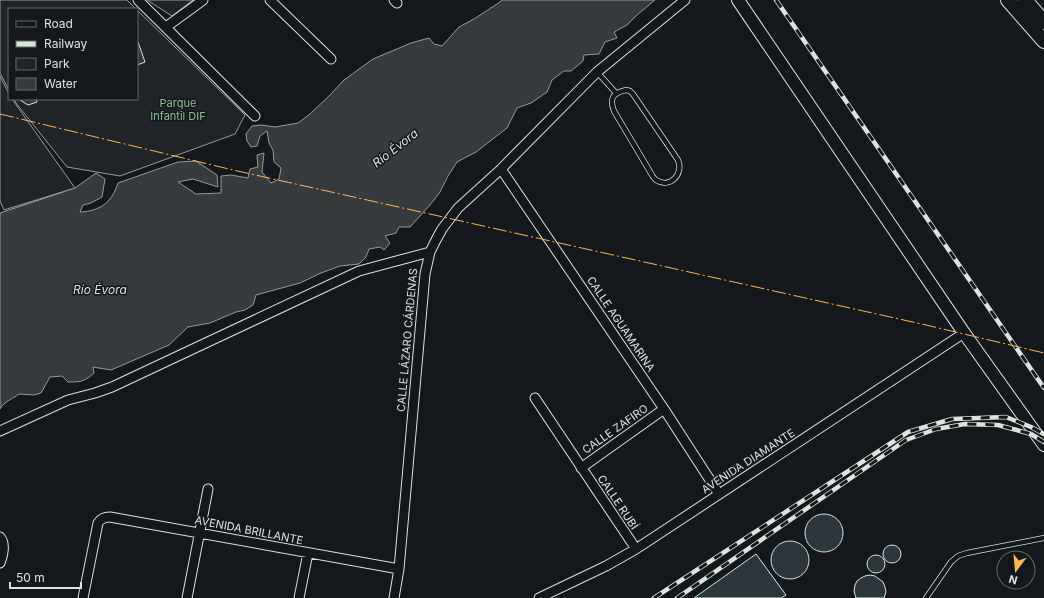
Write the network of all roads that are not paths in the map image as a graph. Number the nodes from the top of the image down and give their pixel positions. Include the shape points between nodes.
1 (138, 0) edge
2 (203, 0) edge
3 (270, 0) edge
4 (685, 0) edge
5 (738, 0) edge
6 (1008, 0) edge
7 (1025, 0) edge
8 (1044, 22) edge
9 (166, 27) junction
10 (1044, 41) edge
11 (331, 59) dead end
12 (597, 72) junction
13 (616, 93) junction
14 (255, 116) dead end
15 (501, 169) junction
16 (430, 252) junction
17 (964, 333) junction
18 (535, 398) dead end
19 (664, 409) junction
20 (0, 431) edge
21 (1044, 445) edge
22 (581, 468) junction
23 (208, 489) dead end
24 (719, 494) junction
25 (199, 532) junction
26 (0, 537) edge
27 (1044, 538) edge
28 (636, 549) junction
29 (308, 553) junction
30 (0, 563) edge
31 (398, 569) junction
32 (83, 598) edge
33 (187, 598) edge
34 (299, 598) edge
35 (394, 598) edge
36 (539, 598) edge
37 (926, 598) edge

1 - 9 street
2 - 9 street
3 - 11 street
4 - 12 street, CALLE LÁZARO CÁRDENAS
5 - 17 street
6 - 10 main road
7 - 8 main road
9 - 14 street
12 - 13 lane
12 - 15 street, CALLE LÁZARO CÁRDENAS
13 - 13 lane via 611,102 614,111 652,175 662,182 672,181 680,170 678,160 633,94 626,90
15 - 16 street, CALLE LÁZARO CÁRDENAS via 458,208 442,229
15 - 19 street, CALLE AGUAMARINA
16 - 20 street via 359,271 104,390 68,400
16 - 31 street, CALLE LÁZARO CÁRDENAS via 422,296
17 - 21 street
17 - 24 street, AVENIDA DIAMANTE
18 - 22 street, CALLE RUBÍ
19 - 22 street, CALLE ZAFIRO
19 - 24 street, CALLE AGUAMARINA
22 - 28 street, CALLE RUBÍ
23 - 25 street
24 - 28 street, AVENIDA DIAMANTE
25 - 29 street, AVENIDA BRILLANTE
25 - 32 street, AVENIDA BRILLANTE via 105,517 98,523
25 - 33 street
26 - 30 street via 4,548
27 - 37 lane via 958,556
28 - 36 street, AVENIDA DIAMANTE
29 - 31 street, AVENIDA BRILLANTE
29 - 34 street
31 - 35 street, CALLE LÁZARO CÁRDENAS

